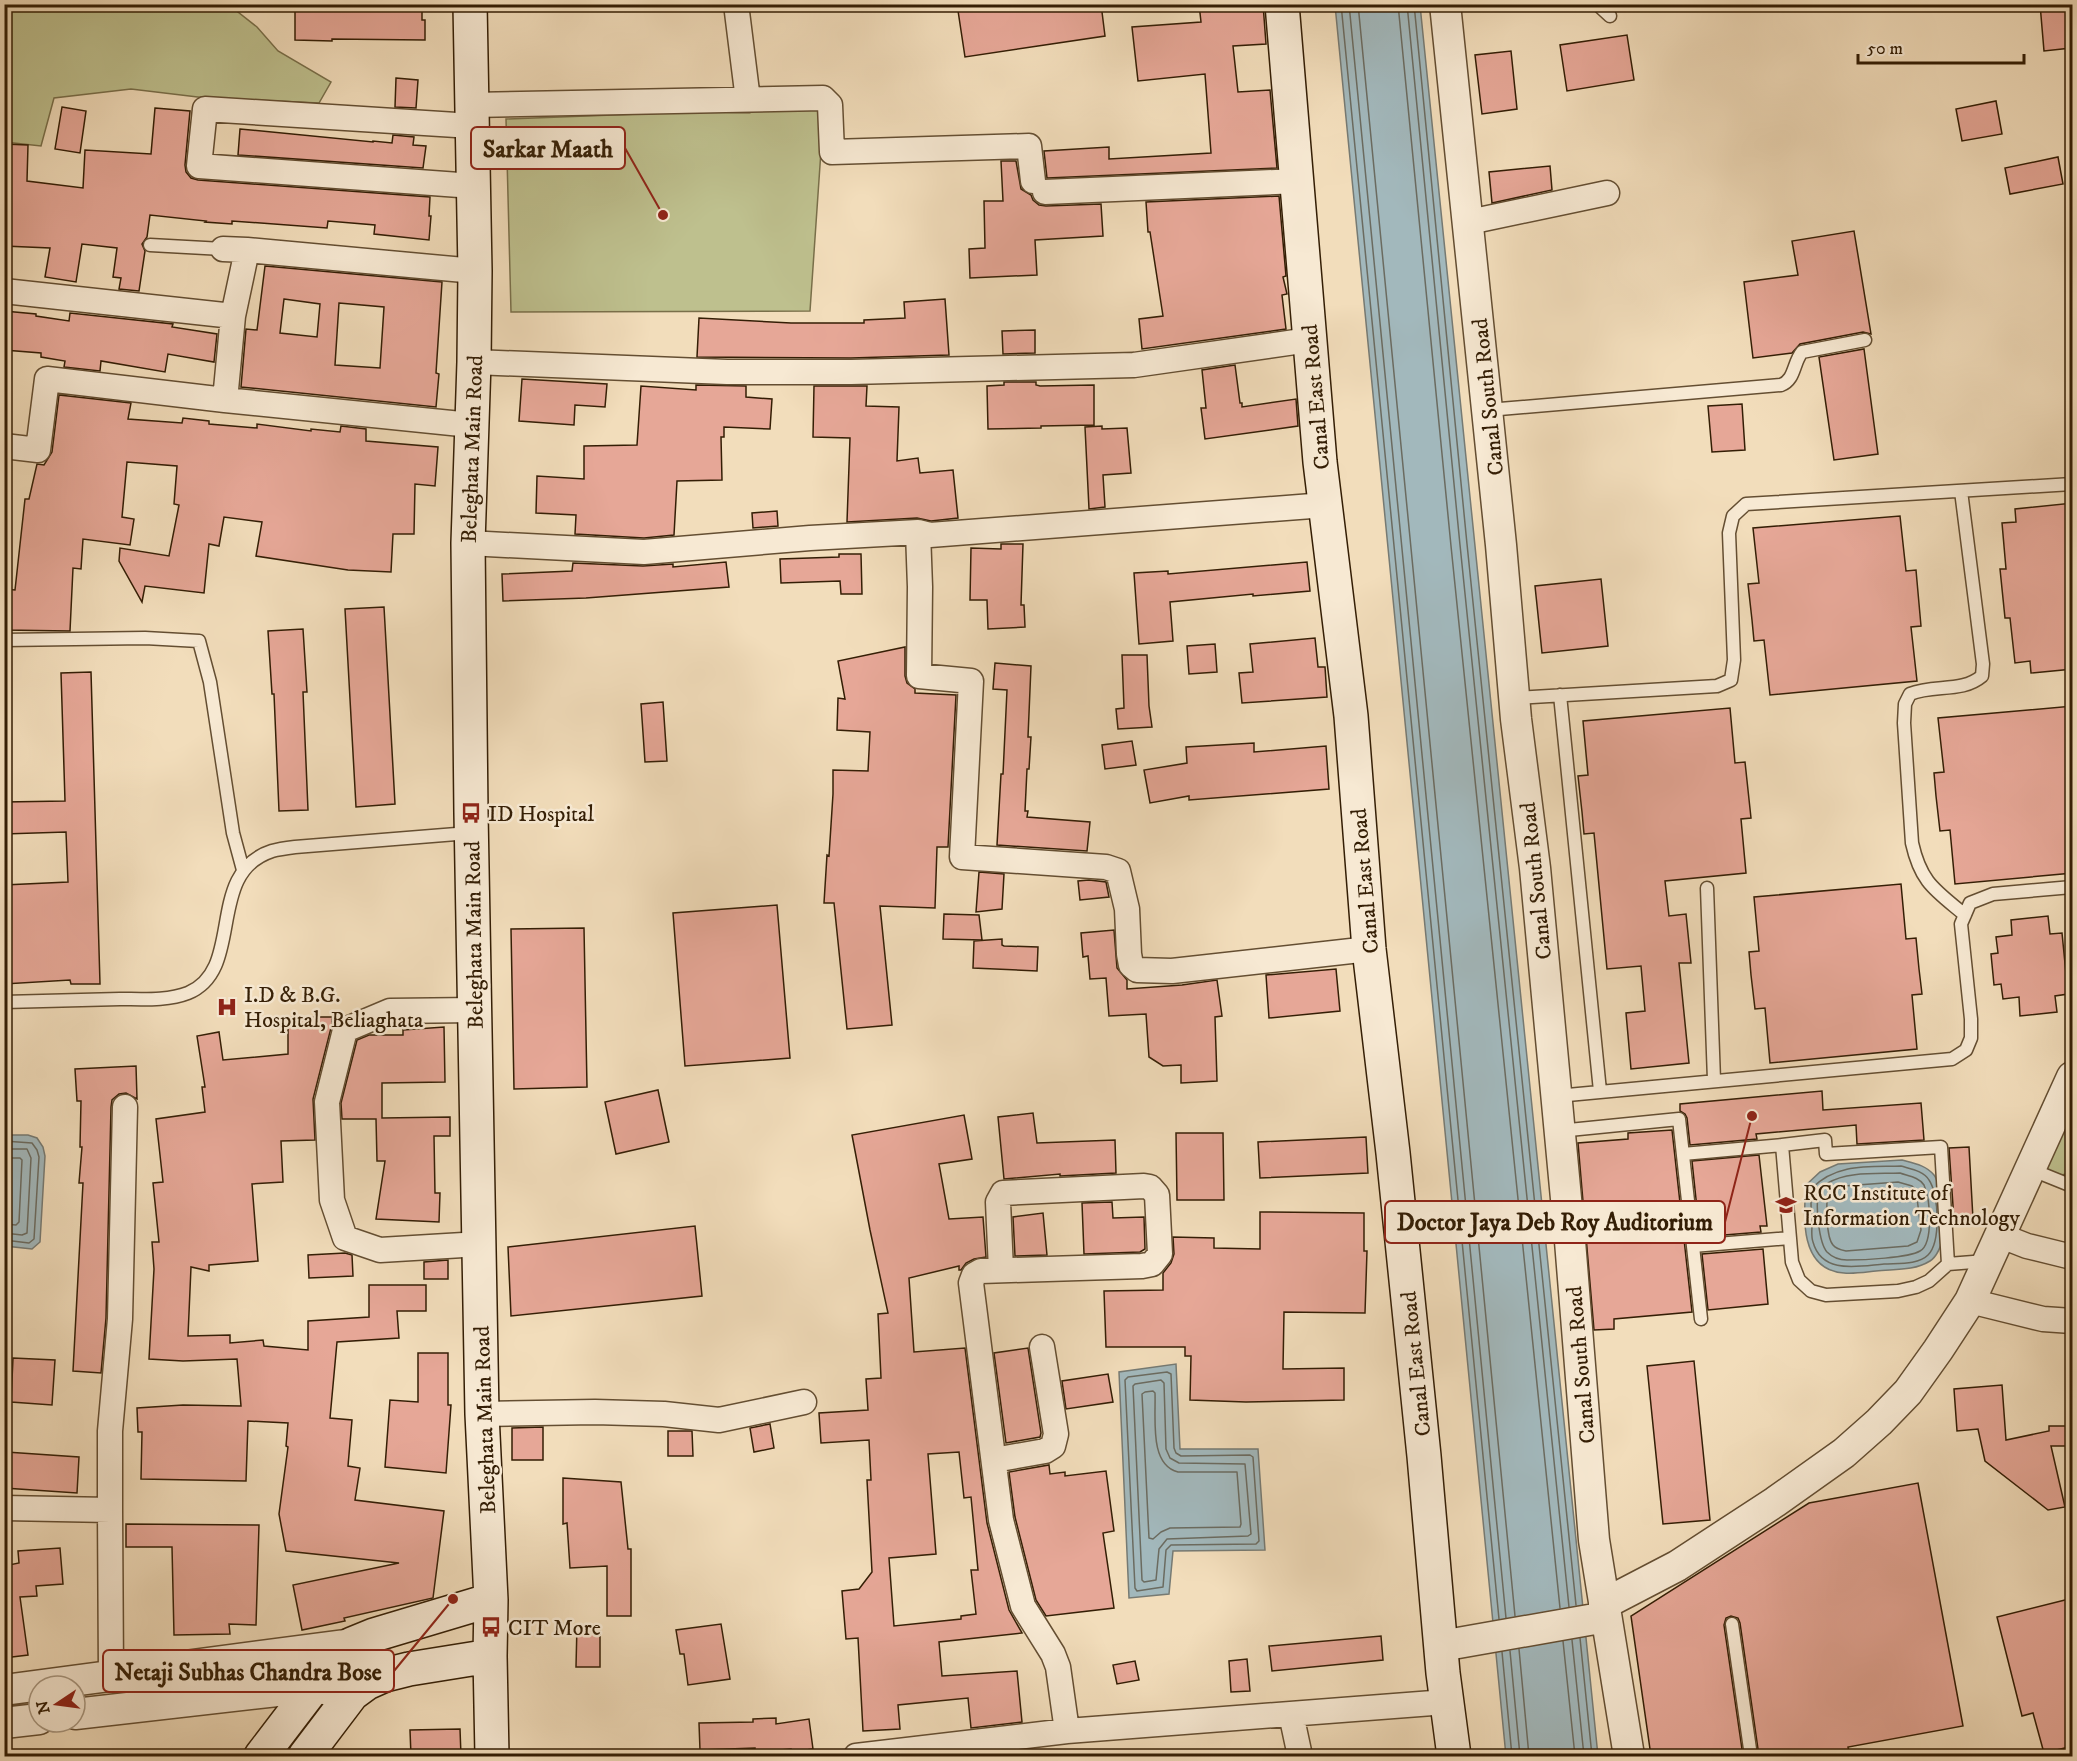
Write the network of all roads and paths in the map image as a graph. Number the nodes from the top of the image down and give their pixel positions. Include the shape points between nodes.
1 (470, 4) edge
2 (736, 4) edge
3 (1282, 4) edge
4 (1445, 4) edge
5 (1597, 4) edge
6 (1610, 16) dead end
7 (748, 100) junction
8 (472, 116) junction
9 (1298, 181) junction
10 (473, 186) junction
11 (1607, 193) dead end
12 (1469, 222) junction
13 (150, 245) dead end
14 (223, 249) joint
15 (247, 250) junction
16 (475, 271) junction
17 (4, 291) edge
18 (233, 316) junction
19 (1309, 340) junction
20 (1865, 340) dead end
21 (474, 362) junction
22 (225, 400) junction
23 (1488, 410) junction
24 (471, 425) junction
25 (4, 446) edge
26 (2073, 484) edge
27 (1961, 491) junction
28 (1325, 505) junction
29 (918, 532) junction
30 (468, 543) junction
31 (4, 640) edge
32 (1560, 695) junction
33 (1514, 698) junction
34 (471, 832) junction
35 (243, 870) junction
36 (2073, 887) edge
37 (1707, 888) dead end
38 (1965, 915) junction
39 (1369, 949) junction
40 (4, 1002) edge
41 (475, 1010) junction
42 (2073, 1077) edge
43 (1714, 1080) junction
44 (1600, 1090) junction
45 (1556, 1096) junction
46 (125, 1107) dead end
47 (1559, 1131) junction
48 (1782, 1145) junction
49 (1683, 1154) junction
50 (2030, 1169) junction
51 (2073, 1186) edge
52 (1790, 1238) junction
53 (480, 1244) junction
54 (1693, 1246) junction
55 (1993, 1248) junction
56 (2073, 1257) edge
57 (1948, 1264) junction
58 (1001, 1270) junction
59 (1970, 1301) junction
60 (1701, 1319) dead end
61 (2073, 1321) edge
62 (1042, 1347) dead end
63 (804, 1402) dead end
64 (482, 1414) junction
65 (994, 1460) junction
66 (4, 1508) edge
67 (110, 1510) junction
68 (491, 1600) junction
69 (1600, 1613) junction
70 (1732, 1624) dead end
71 (351, 1644) junction
72 (1454, 1644) junction
73 (490, 1656) junction
74 (111, 1675) junction
75 (313, 1687) junction
76 (359, 1688) junction
77 (4, 1690) edge
78 (1446, 1702) junction
79 (87, 1713) edge
80 (1291, 1714) junction
81 (27, 1720) edge
82 (4, 1723) edge
83 (1067, 1731) junction
84 (261, 1756) edge
85 (305, 1756) edge
86 (492, 1756) edge
87 (856, 1756) edge
88 (1300, 1756) edge
89 (1454, 1756) edge
90 (1629, 1756) edge
91 (1751, 1756) edge

1 - 8 main road, Beleghata Main Road
2 - 7 street
3 - 9 main road, Canal East Road
4 - 12 street, Canal South Road
5 - 6 lane
7 - 8 street
7 - 9 street via 823,98 830,105 832,152 1029,146 1039,187
8 - 10 main road, Beleghata Main Road
8 - 10 street via 205,109 199,166
9 - 19 main road, Canal East Road
10 - 16 main road, Beleghata Main Road
11 - 12 street
12 - 23 street, Canal South Road
13 - 14 lane
14 - 15 street
15 - 16 street
15 - 18 street
16 - 21 main road, Beleghata Main Road
17 - 18 street
18 - 22 street
19 - 21 street via 1134,364 851,372 727,372
19 - 28 main road, Canal East Road
20 - 23 lane via 1802,352 1791,378 1781,385
21 - 24 main road, Beleghata Main Road
22 - 24 street
22 - 25 street via 46,379 38,450
23 - 33 street, Canal South Road
24 - 30 main road, Beleghata Main Road
26 - 27 lane
27 - 32 lane via 1746,504 1733,516 1729,533 1734,660 1731,680 1717,686
27 - 38 lane via 1982,676 1974,683 1920,689 1910,694 1904,723 1915,858 1929,885
28 - 29 street via 942,534
28 - 39 main road, Canal East Road via 1351,716
29 - 30 street via 644,552
29 - 39 street via 919,676 971,681 962,857 1118,871 1131,964 1137,970 1172,971
30 - 34 main road, Beleghata Main Road
31 - 35 lane via 199,641 210,681 233,833
32 - 33 lane
32 - 44 lane
33 - 45 street, Canal South Road via 1535,868
34 - 35 lane via 271,851
34 - 41 main road, Beleghata Main Road
35 - 40 lane via 226,915 216,967 193,990 160,998
36 - 38 lane via 1993,894 1970,903
37 - 43 lane
38 - 43 lane via 1961,924 1971,1019 1971,1038 1966,1050 1952,1059
39 - 72 main road, Canal East Road via 1424,1456
41 - 53 main road, Beleghata Main Road
41 - 53 street via 390,1011 345,1030 327,1102 332,1200 345,1238 380,1250
42 - 50 street
43 - 44 lane
44 - 45 lane
45 - 47 street, Canal South Road
46 - 67 street
47 - 49 lane via 1679,1119
47 - 69 street, Canal South Road
48 - 49 lane
48 - 52 lane
48 - 57 lane via 1825,1140 1826,1154 1941,1147
49 - 54 lane
50 - 51 lane
50 - 55 street
52 - 54 lane
52 - 57 lane via 1792,1262 1799,1280 1811,1291 1826,1295 1916,1287
53 - 64 main road, Beleghata Main Road
54 - 60 lane
55 - 56 street via 2027,1246
55 - 57 lane
55 - 59 street
58 - 58 street via 1152,1264 1160,1254 1157,1195 1144,1186 1004,1193 998,1202
58 - 65 street via 981,1271 971,1283
59 - 61 street via 2043,1319
59 - 69 street via 1908,1392 1844,1453 1775,1502
62 - 65 street via 1056,1434 1053,1446 1045,1451
63 - 64 street via 719,1420 664,1414
64 - 68 main road, Beleghata Main Road
65 - 83 street via 1001,1520 1017,1587 1023,1606 1058,1667
66 - 67 street
67 - 74 street
68 - 71 main road
68 - 73 main road, Beleghata Main Road
69 - 72 street
69 - 90 street, Canal South Road
70 - 91 lane
71 - 74 street
71 - 75 main road
71 - 76 street
72 - 78 main road, Canal East Road
73 - 76 main road via 409,1669
73 - 86 main road, Beleghata Main Road
74 - 77 street
75 - 76 street
75 - 79 street
75 - 84 main road
76 - 85 main road
78 - 80 street
78 - 89 main road, Canal East Road
80 - 83 street
80 - 88 street
81 - 82 street
83 - 87 street

